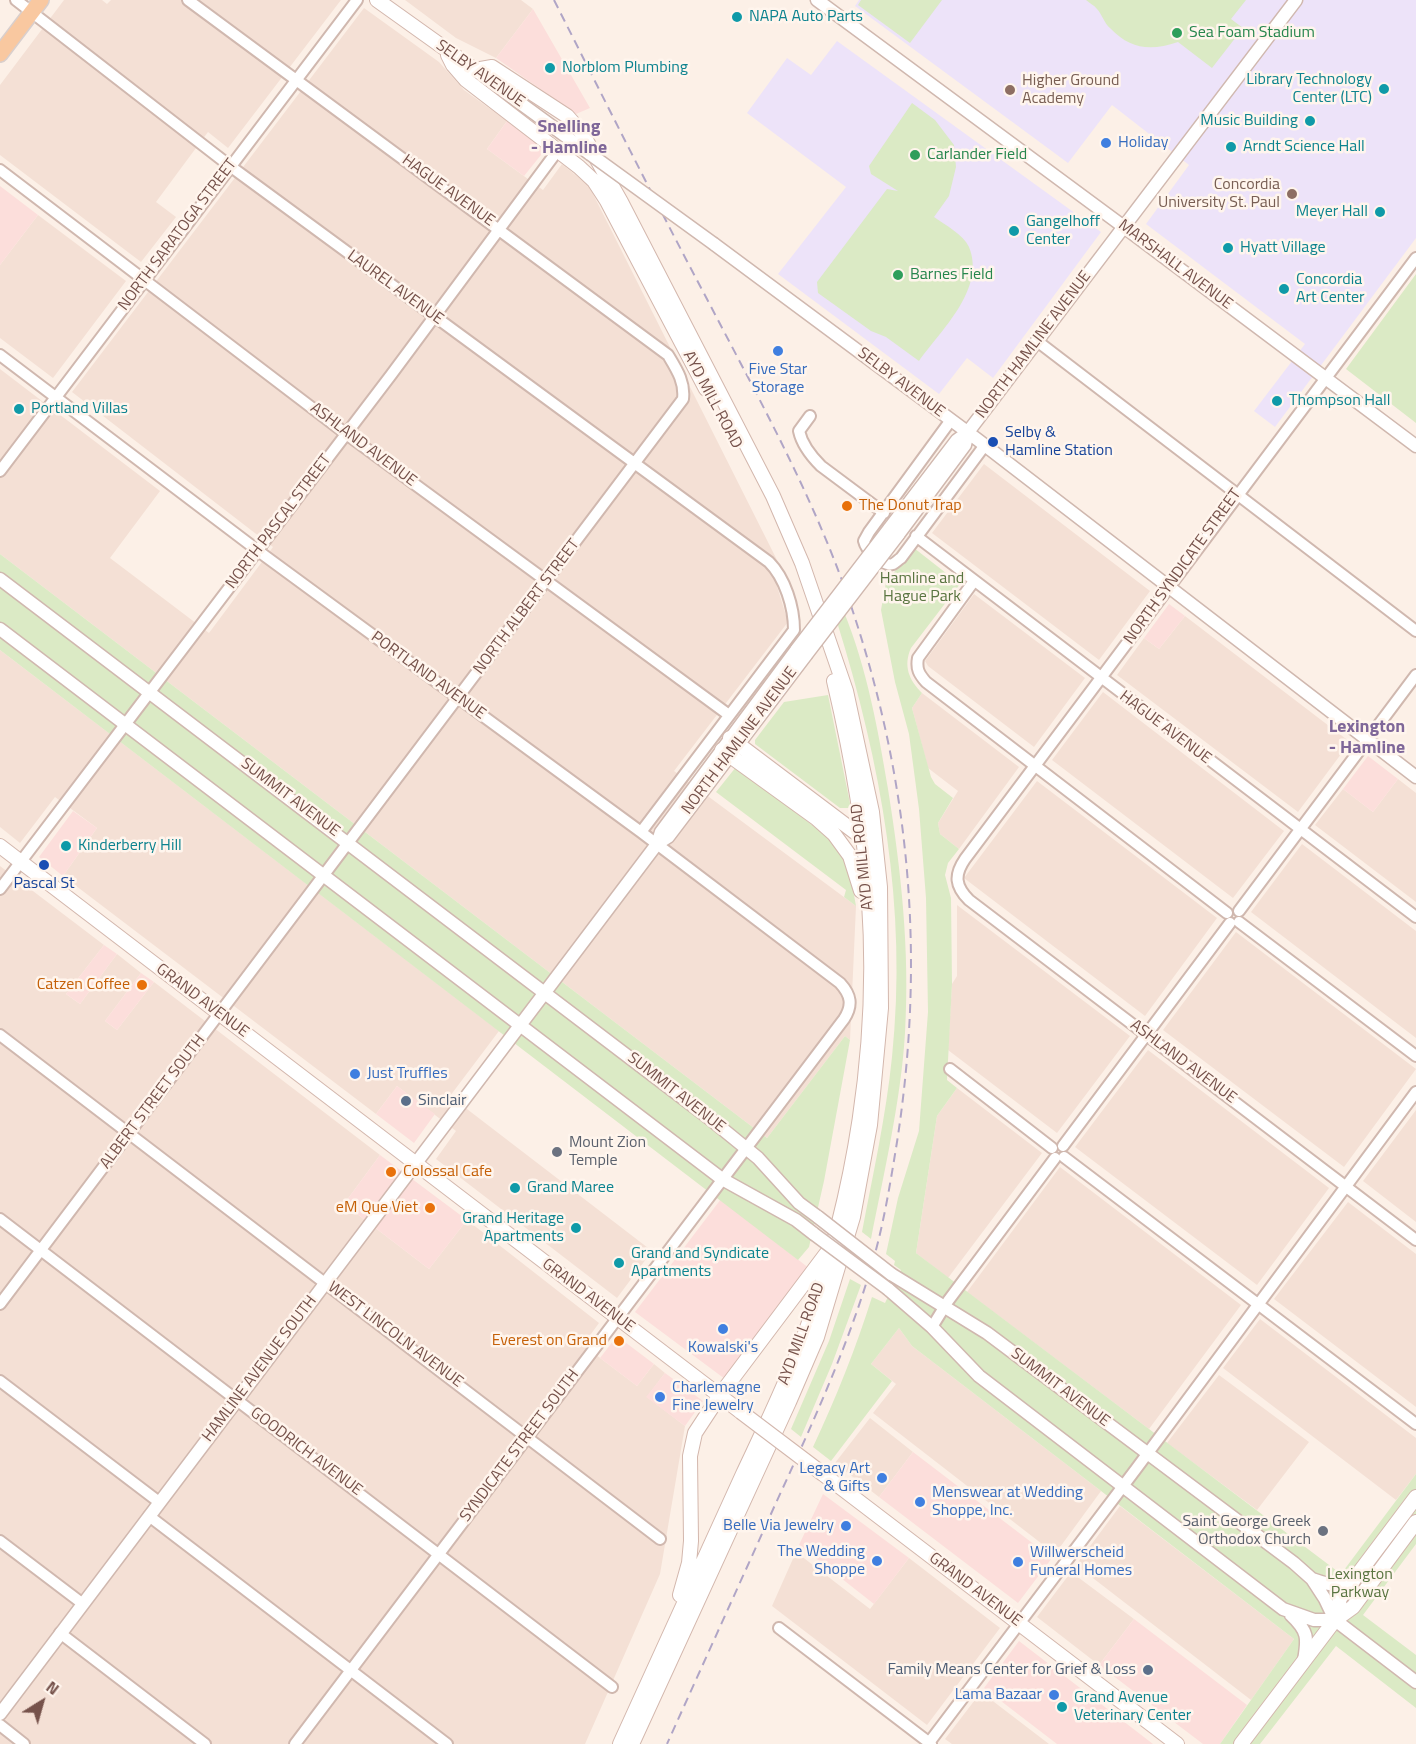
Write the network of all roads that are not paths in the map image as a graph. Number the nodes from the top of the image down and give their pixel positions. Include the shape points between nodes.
1 (16, 0) edge
2 (188, 0) edge
3 (357, 0) edge
4 (377, 0) edge
5 (817, 0) edge
6 (1296, 0) edge
7 (37, 6) edge
8 (445, 50) junction
9 (0, 54) edge
10 (475, 70) junction
11 (295, 79) junction
12 (558, 150) junction
13 (230, 166) junction
14 (0, 170) edge
15 (1124, 227) junction
16 (500, 229) junction
17 (1416, 258) edge
18 (144, 280) junction
19 (433, 316) junction
20 (1037, 341) junction
21 (0, 355) edge
22 (1324, 378) junction
23 (55, 397) junction
24 (683, 399) joint
25 (810, 416) dead end
26 (951, 420) junction
27 (968, 432) junction
28 (345, 433) junction
29 (985, 445) junction
30 (1416, 446) edge
31 (635, 464) junction
32 (0, 471) edge
33 (1238, 494) junction
34 (884, 513) junction
35 (916, 537) junction
36 (257, 550) junction
37 (777, 570) joint
38 (0, 579) edge
39 (547, 581) junction
40 (974, 581) junction
41 (1169, 587) junction
42 (0, 629) edge
43 (1416, 631) edge
44 (1416, 675) edge
45 (1101, 679) junction
46 (150, 691) junction
47 (458, 698) junction
48 (729, 715) junction
49 (124, 725) junction
50 (1368, 740) junction
51 (730, 747) junction
52 (1036, 766) junction
53 (1416, 777) edge
54 (816, 818) junction
55 (1299, 829) junction
56 (641, 832) junction
57 (349, 843) junction
58 (657, 844) junction
59 (868, 845) junction
60 (0, 846) edge
61 (21, 862) junction
62 (324, 875) junction
63 (956, 880) joint
64 (0, 890) edge
65 (1234, 917) junction
66 (1416, 917) edge
67 (871, 962) junction
68 (545, 993) junction
69 (219, 1014) junction
70 (521, 1025) junction
71 (1145, 1034) junction
72 (0, 1035) edge
73 (1416, 1056) edge
74 (950, 1069) dead end
75 (1416, 1092) edge
76 (129, 1133) junction
77 (746, 1148) junction
78 (1058, 1152) junction
79 (415, 1163) junction
80 (722, 1179) junction
81 (1346, 1186) junction
82 (0, 1219) edge
83 (1416, 1240) edge
84 (833, 1245) junction
85 (41, 1250) junction
86 (325, 1282) junction
87 (1259, 1303) junction
88 (0, 1304) edge
89 (944, 1307) junction
90 (617, 1317) junction
91 (932, 1327) junction
92 (0, 1381) edge
93 (723, 1398) junction
94 (237, 1399) junction
95 (1416, 1424) edge
96 (527, 1436) junction
97 (1148, 1453) junction
98 (1123, 1485) junction
99 (1416, 1497) edge
100 (159, 1502) junction
101 (149, 1516) junction
102 (1416, 1522) edge
103 (660, 1539) dead end
104 (0, 1541) edge
105 (438, 1554) junction
106 (708, 1564) junction
107 (1358, 1574) junction
108 (1312, 1579) junction
109 (83, 1604) junction
110 (1283, 1609) junction
111 (1335, 1620) junction
112 (1018, 1623) junction
113 (779, 1628) dead end
114 (60, 1633) junction
115 (666, 1641) junction
116 (1304, 1660) junction
117 (350, 1670) junction
118 (1416, 1682) edge
119 (612, 1687) dead end
120 (2, 1707) edge
121 (0, 1725) edge
122 (24, 1744) edge
123 (205, 1744) edge
124 (295, 1744) edge
125 (447, 1744) edge
126 (620, 1744) edge
127 (632, 1744) edge
128 (929, 1744) edge
129 (1177, 1744) edge
130 (1241, 1744) edge

1 - 7 street, LAUREL AVENUE
2 - 11 street, HAGUE AVENUE
3 - 11 street, NORTH SARATOGA STREET
4 - 8 main road, SELBY AVENUE
5 - 15 street, MARSHALL AVENUE
6 - 15 street, NORTH HAMLINE AVENUE
7 - 9 main road
7 - 13 street, LAUREL AVENUE
8 - 10 main road, SELBY AVENUE
8 - 12 main road, AYD MILL ROAD via 466,80
10 - 26 street, SELBY AVENUE, bridge
10 - 59 main road, AYD MILL ROAD via 495,69 567,116 582,133 773,496 802,562 846,691 872,812
11 - 13 street, NORTH SARATOGA STREET
11 - 16 street, HAGUE AVENUE
12 - 16 street, NORTH PASCAL STREET
12 - 59 main road, AYD MILL ROAD via 594,181 607,201 788,549 835,682
13 - 18 street, NORTH SARATOGA STREET
13 - 19 street, LAUREL AVENUE
14 - 18 street, ASHLAND AVENUE
15 - 20 street, NORTH HAMLINE AVENUE
15 - 22 street, MARSHALL AVENUE
16 - 19 street, NORTH PASCAL STREET
16 - 24 street, HAGUE AVENUE via 668,355 682,381
17 - 22 street, NORTH SYNDICATE STREET
18 - 23 street, NORTH SARATOGA STREET
18 - 28 street, ASHLAND AVENUE
19 - 28 street, NORTH PASCAL STREET
19 - 31 street, LAUREL AVENUE
20 - 27 street, NORTH HAMLINE AVENUE
20 - 33 street
21 - 23 street, PORTLAND AVENUE
22 - 30 street, MARSHALL AVENUE
22 - 33 street, NORTH SYNDICATE STREET
23 - 32 street, NORTH SARATOGA STREET
23 - 36 street, PORTLAND AVENUE
24 - 31 street, NORTH ALBERT STREET
25 - 34 street via 799,431 812,458
26 - 27 street, SELBY AVENUE
26 - 34 street
27 - 29 street, SELBY AVENUE
27 - 51 street, NORTH HAMLINE AVENUE, bridge via 965,446 893,532
28 - 36 street, NORTH PASCAL STREET
28 - 39 street, ASHLAND AVENUE
29 - 35 street
29 - 41 street, SELBY AVENUE
31 - 37 street, LAUREL AVENUE
31 - 39 street, NORTH ALBERT STREET
33 - 41 street, NORTH SYNDICATE STREET
33 - 43 street
34 - 35 street via 864,542 866,549 886,564 901,558
35 - 40 street, HAGUE AVENUE
36 - 46 street, NORTH PASCAL STREET
36 - 47 street, PORTLAND AVENUE
37 - 48 street, NORTH HAMLINE AVENUE via 794,630
38 - 46 street, SUMMIT AVENUE
39 - 47 street, NORTH ALBERT STREET
39 - 48 street, ASHLAND AVENUE
40 - 45 street, HAGUE AVENUE
40 - 52 street via 918,658 916,667 926,682
41 - 45 street, NORTH SYNDICATE STREET
41 - 50 street, SELBY AVENUE
42 - 49 street
44 - 50 street
45 - 52 street, NORTH SYNDICATE STREET
45 - 55 street, HAGUE AVENUE
46 - 49 street, NORTH PASCAL STREET
46 - 57 street, SUMMIT AVENUE
47 - 56 street, PORTLAND AVENUE
47 - 57 street, NORTH ALBERT STREET
48 - 56 street, NORTH HAMLINE AVENUE
49 - 61 street, NORTH PASCAL STREET
49 - 62 street
50 - 53 street, SELBY AVENUE
50 - 55 street
51 - 54 main road
51 - 58 street, NORTH HAMLINE AVENUE via 661,832
51 - 59 main road
52 - 63 street, NORTH SYNDICATE STREET via 965,859
52 - 65 street
54 - 59 main road via 853,843
54 - 67 main road via 843,845 855,867
55 - 65 street
55 - 66 street, HAGUE AVENUE
56 - 58 street, PORTLAND AVENUE
57 - 62 street, ALBERT STREET SOUTH
57 - 68 street, SUMMIT AVENUE
58 - 68 street, NORTH HAMLINE AVENUE
58 - 77 street, PORTLAND AVENUE via 848,992 850,1010
59 - 67 main road, AYD MILL ROAD
59 - 106 main road, AYD MILL ROAD via 880,887 881,1008 870,1125 853,1217 816,1337 779,1424
60 - 61 main road, GRAND AVENUE
61 - 64 street, NORTH PASCAL STREET
61 - 69 main road, GRAND AVENUE
62 - 69 street, ALBERT STREET SOUTH
62 - 70 street
63 - 71 street, ASHLAND AVENUE via 969,900
65 - 71 street
65 - 73 street
67 - 84 main road, AYD MILL ROAD via 862,1110
68 - 70 street, NORTH HAMLINE AVENUE
68 - 77 street, SUMMIT AVENUE
69 - 76 street, ALBERT STREET SOUTH
69 - 79 main road, GRAND AVENUE
70 - 79 street, HAMLINE AVENUE SOUTH
70 - 80 street
71 - 78 street
71 - 81 street, ASHLAND AVENUE
72 - 76 street, WEST LINCOLN AVENUE
74 - 78 street
75 - 81 street
76 - 85 street, ALBERT STREET SOUTH
76 - 86 street, WEST LINCOLN AVENUE
77 - 80 street, SYNDICATE STREET SOUTH
77 - 89 street, SUMMIT AVENUE, bridge via 799,1203 891,1274
78 - 87 street
78 - 89 street
79 - 86 street, HAMLINE AVENUE SOUTH
79 - 90 main road, GRAND AVENUE
80 - 90 street, SYNDICATE STREET SOUTH
80 - 91 street, bridge via 796,1220
81 - 83 street, ASHLAND AVENUE
81 - 87 street
82 - 85 street, GOODRICH AVENUE
84 - 93 main road
84 - 106 main road, AYD MILL ROAD via 806,1332
85 - 88 street, ALBERT STREET SOUTH
85 - 94 street, GOODRICH AVENUE
86 - 94 street, HAMLINE AVENUE SOUTH
86 - 96 street, WEST LINCOLN AVENUE
87 - 95 street
87 - 97 street
89 - 91 street
89 - 97 street, SUMMIT AVENUE via 987,1333
90 - 93 main road, GRAND AVENUE
90 - 96 street, SYNDICATE STREET SOUTH
91 - 98 street via 979,1376
92 - 100 street
93 - 106 main road via 702,1437 699,1456 700,1544
93 - 112 main road, GRAND AVENUE, bridge
93 - 115 main road via 700,1424 692,1443 689,1563
94 - 100 street, HAMLINE AVENUE SOUTH
94 - 105 street, GOODRICH AVENUE
96 - 103 street, WEST LINCOLN AVENUE
96 - 105 street, SYNDICATE STREET SOUTH
97 - 98 street
97 - 108 street, SUMMIT AVENUE
98 - 110 street
98 - 112 street
99 - 107 main road
100 - 101 street, HAMLINE AVENUE SOUTH
101 - 109 street, HAMLINE AVENUE SOUTH
101 - 117 street
102 - 111 main road via 1353,1607
104 - 109 street
105 - 117 street, SYNDICATE STREET SOUTH
105 - 119 street, GOODRICH AVENUE
106 - 115 main road, AYD MILL ROAD
106 - 127 main road, AYD MILL ROAD
107 - 108 street via 1338,1585
107 - 111 main road via 1340,1598
108 - 111 street, SUMMIT AVENUE
109 - 114 street, HAMLINE AVENUE SOUTH
110 - 111 street via 1306,1618
110 - 116 street via 1306,1634
111 - 116 main road
111 - 118 street, SUMMIT AVENUE
112 - 128 street
112 - 129 main road, GRAND AVENUE
113 - 128 street
114 - 120 street, HAMLINE AVENUE SOUTH
114 - 123 street
115 - 126 main road, AYD MILL ROAD
116 - 130 main road
117 - 124 street, SYNDICATE STREET SOUTH
117 - 125 street
121 - 122 street

